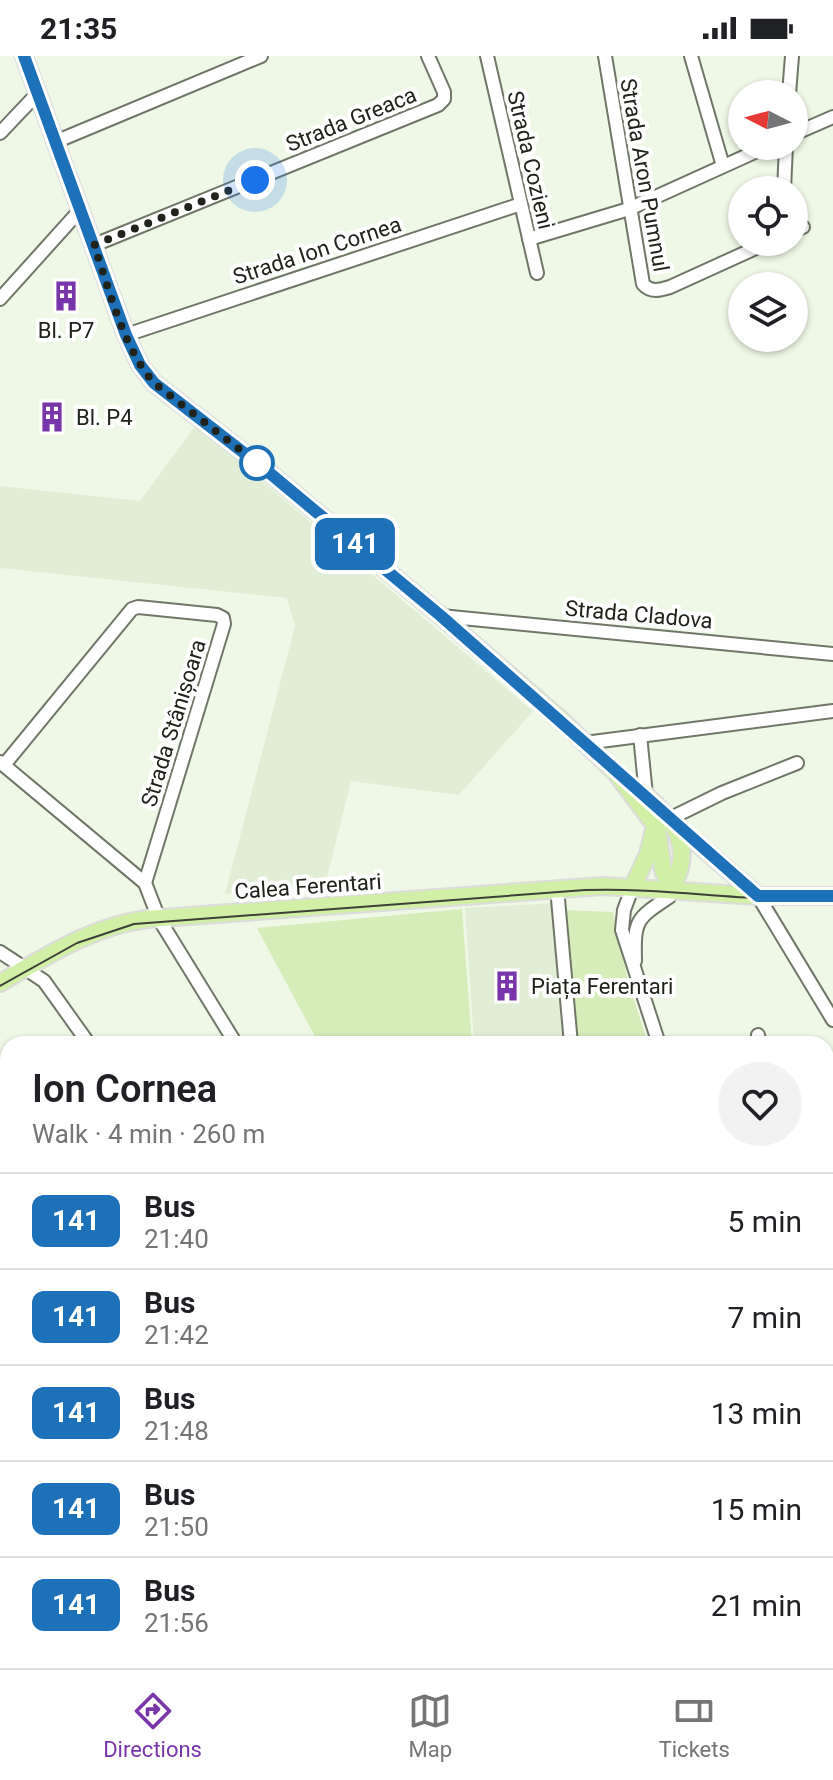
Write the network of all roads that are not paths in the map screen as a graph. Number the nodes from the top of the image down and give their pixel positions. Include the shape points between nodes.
1 (24, 56) edge
2 (261, 56) edge
3 (428, 56) edge
4 (487, 56) edge
5 (605, 56) edge
6 (691, 56) edge
7 (792, 56) edge
8 (790, 80) edge
9 (37, 94) junction
10 (833, 117) edge
11 (808, 128) edge
12 (0, 133) edge
13 (55, 142) junction
14 (736, 160) edge
15 (723, 166) junction
16 (521, 204) junction
17 (81, 209) junction
18 (629, 209) junction
19 (529, 239) junction
20 (94, 245) junction
21 (737, 256) edge
22 (537, 273) dead end
23 (0, 299) edge
24 (126, 335) junction
25 (441, 616) junction
26 (833, 654) edge
27 (833, 711) edge
28 (640, 735) junction
29 (585, 743) junction
30 (797, 763) dead end
31 (2, 764) edge
32 (615, 772) junction
33 (646, 795) junction
34 (662, 821) junction
35 (145, 883) junction
36 (633, 886) junction
37 (557, 888) junction
38 (671, 889) junction
39 (758, 896) junction
40 (830, 901) edge
41 (159, 919) junction
42 (0, 952) edge
43 (635, 965) junction
44 (26, 968) junction
45 (0, 983) edge
46 (833, 1020) edge
47 (83, 1036) edge
48 (231, 1036) edge
49 (570, 1036) edge
50 (657, 1036) edge

1 - 9 main road
2 - 13 street
3 - 20 street, Strada Greaca via 444,92 438,105
4 - 16 street, Strada Cozieni
5 - 18 street, Strada Aron Pumnul
6 - 15 street
7 - 8 street
9 - 12 street
9 - 13 main road
10 - 11 street
13 - 17 main road
14 - 15 street
15 - 18 street
16 - 19 street, Strada Cozieni
16 - 24 street, Strada Ion Cornea
17 - 20 main road
17 - 23 street
18 - 19 street
18 - 21 street, Strada Aron Pumnul via 647,289 658,291
19 - 22 street, Strada Cozieni
20 - 24 main road
24 - 25 main road via 154,383
25 - 26 street, Strada Cladova
25 - 29 main road
27 - 28 street
28 - 29 street
28 - 33 street
29 - 32 main road
30 - 34 street
31 - 35 street
31 - 35 street, Strada Stânișoara via 132,609 223,618
32 - 33 main road
32 - 34 main road
33 - 34 main road
34 - 36 main road
34 - 38 main road via 663,870
34 - 39 main road
35 - 41 street
36 - 37 main road, Calea Ferentari
36 - 38 main road, Calea Ferentari
36 - 43 street via 622,930
37 - 41 main road, Calea Ferentari
37 - 49 street
38 - 39 main road, Calea Ferentari
38 - 43 street via 669,897 639,920
39 - 40 main road, Calea Ferentari
39 - 46 street
41 - 44 main road, Calea Ferentari via 90,934
41 - 48 street
42 - 44 street
43 - 50 street
44 - 45 main road, Calea Ferentari
44 - 47 street via 44,981

